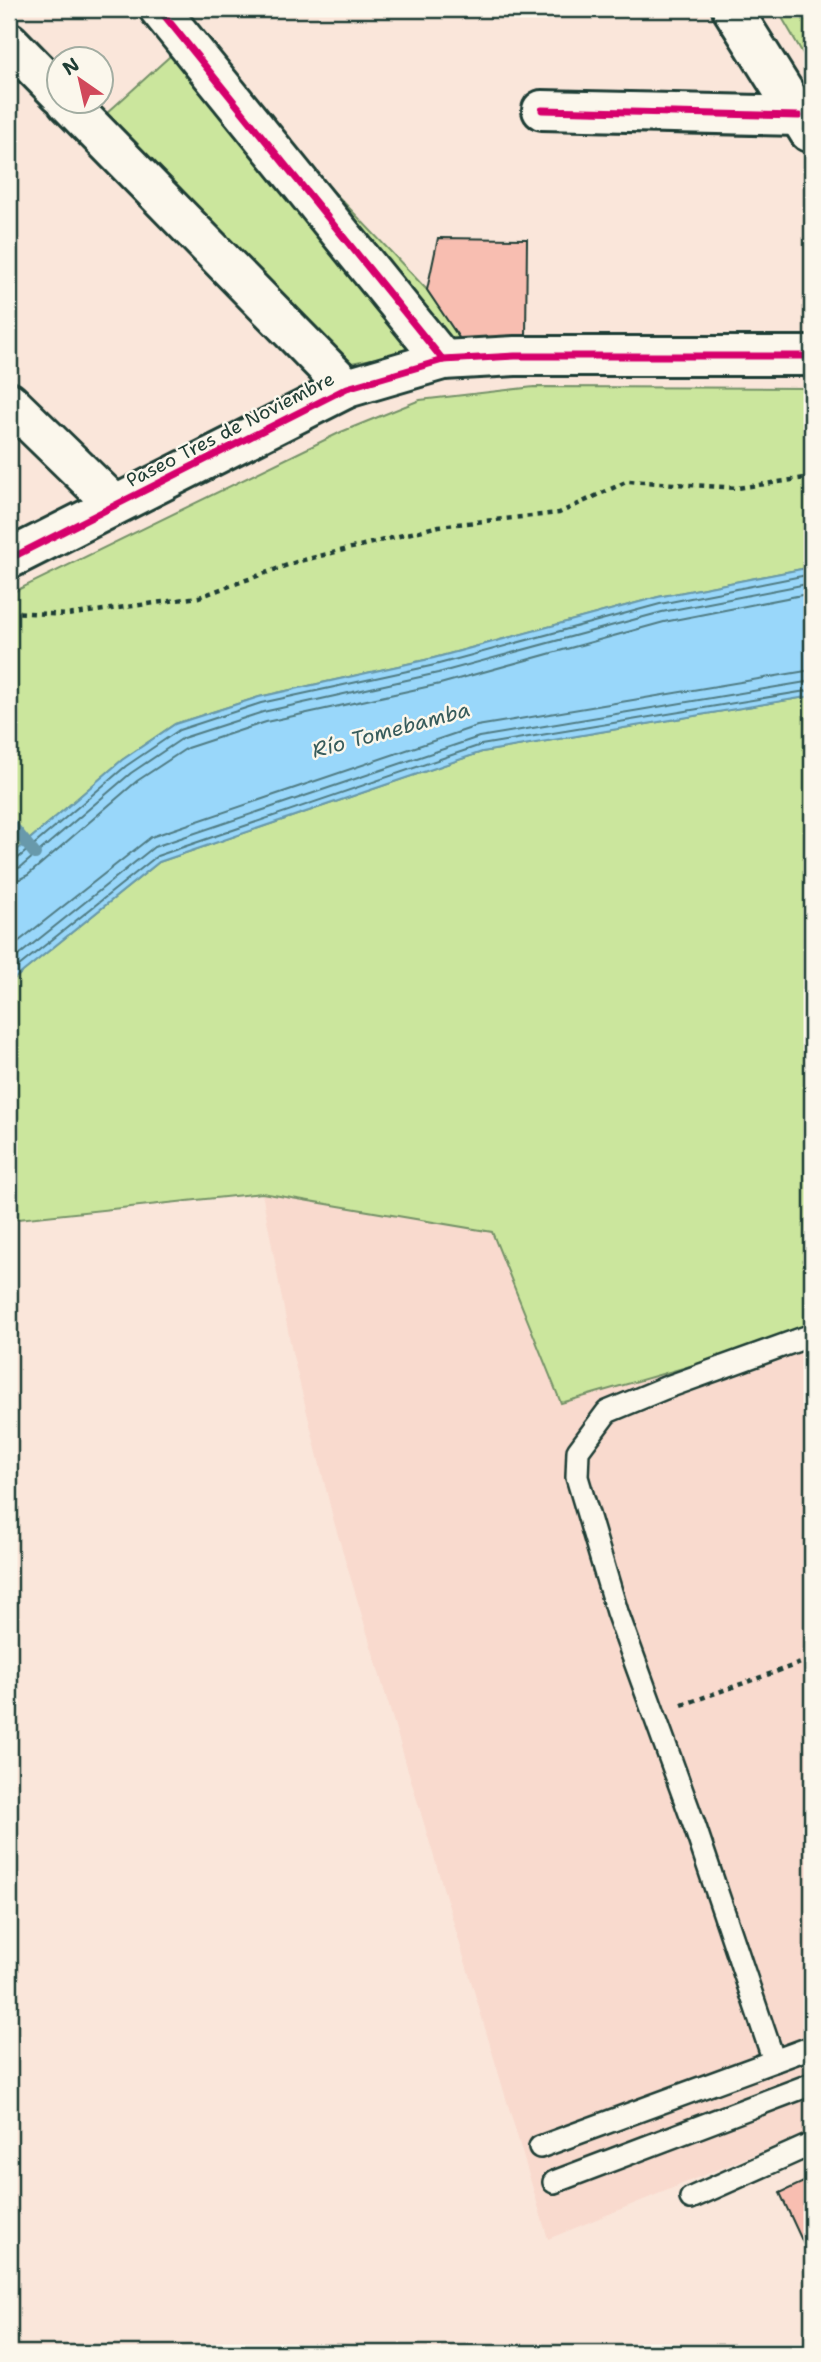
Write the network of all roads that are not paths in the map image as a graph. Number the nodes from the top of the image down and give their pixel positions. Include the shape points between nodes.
1 (159, 9) edge
2 (732, 9) edge
3 (9, 42) edge
4 (46, 80) edge
5 (542, 110) dead end
6 (81, 116) edge
7 (806, 126) edge
8 (812, 356) edge
9 (443, 360) junction
10 (347, 387) junction
11 (9, 402) edge
12 (114, 504) junction
13 (9, 559) edge
14 (812, 1335) edge
15 (812, 2047) edge
16 (774, 2061) junction
17 (812, 2084) edge
18 (812, 2144) edge
19 (540, 2147) dead end
20 (554, 2182) dead end
21 (691, 2199) dead end

1 - 9 street
2 - 7 street
3 - 4 street
5 - 7 street
6 - 10 street
8 - 9 street, Paseo Tres de Noviembre
9 - 10 street, Paseo Tres de Noviembre
10 - 12 street, Paseo Tres de Noviembre
11 - 12 street
12 - 13 street, Paseo Tres de Noviembre
14 - 16 lane via 607,1412 578,1451 577,1477 617,1612
15 - 16 lane
16 - 19 lane
17 - 20 lane
18 - 21 lane

